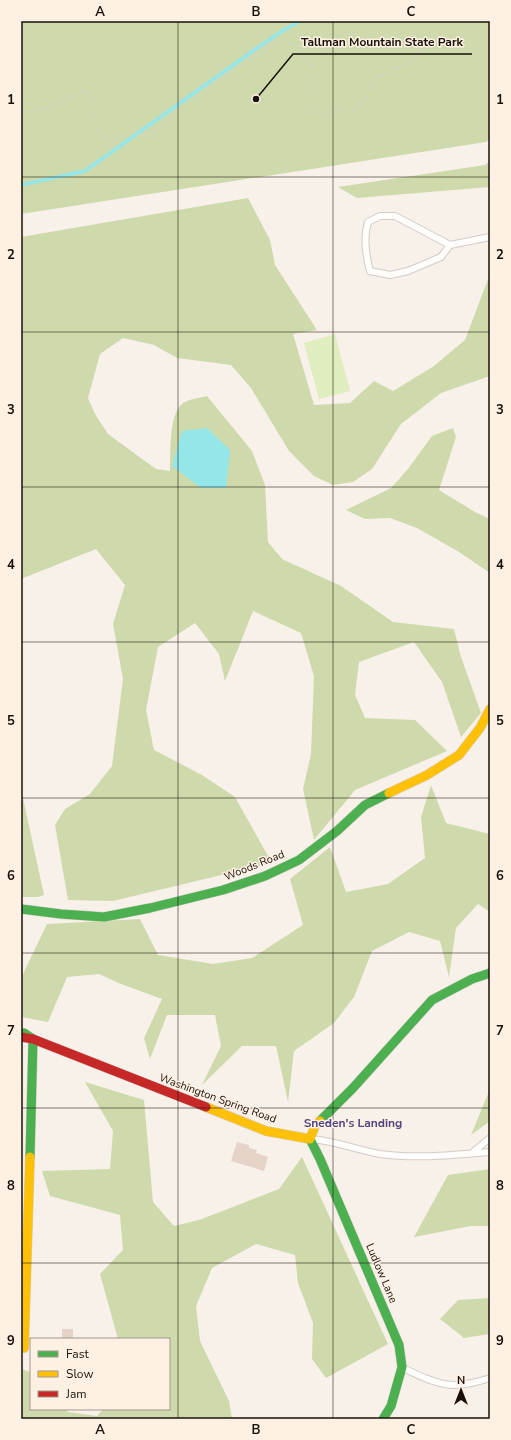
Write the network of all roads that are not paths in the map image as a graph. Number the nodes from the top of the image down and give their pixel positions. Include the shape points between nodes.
1 (490, 237) edge
2 (450, 245) junction
3 (490, 709) edge
4 (21, 909) edge
5 (490, 973) edge
6 (21, 1031) edge
7 (21, 1037) edge
8 (33, 1039) junction
9 (490, 1138) edge
10 (310, 1139) junction
11 (490, 1152) edge
12 (472, 1153) junction
13 (24, 1348) dead end
14 (402, 1367) junction
15 (490, 1378) edge
16 (383, 1419) edge

1 - 2 lane
2 - 2 lane via 395,216 380,216 368,222 365,232 370,271 390,275 408,271 441,257
3 - 4 street, Woods Road via 480,728 459,755 427,775 365,806 299,860 265,876 223,890 104,917
5 - 10 street via 472,979 432,1000 315,1126
6 - 8 street
7 - 8 street, Washington Spring Road
8 - 10 street, Washington Spring Road via 266,1131
8 - 13 street
9 - 12 lane
10 - 12 lane via 395,1156
10 - 14 street, Ludlow Lane via 400,1345
11 - 12 lane
14 - 15 lane via 440,1384 454,1386
14 - 16 street, Ludlow Lane via 391,1406

